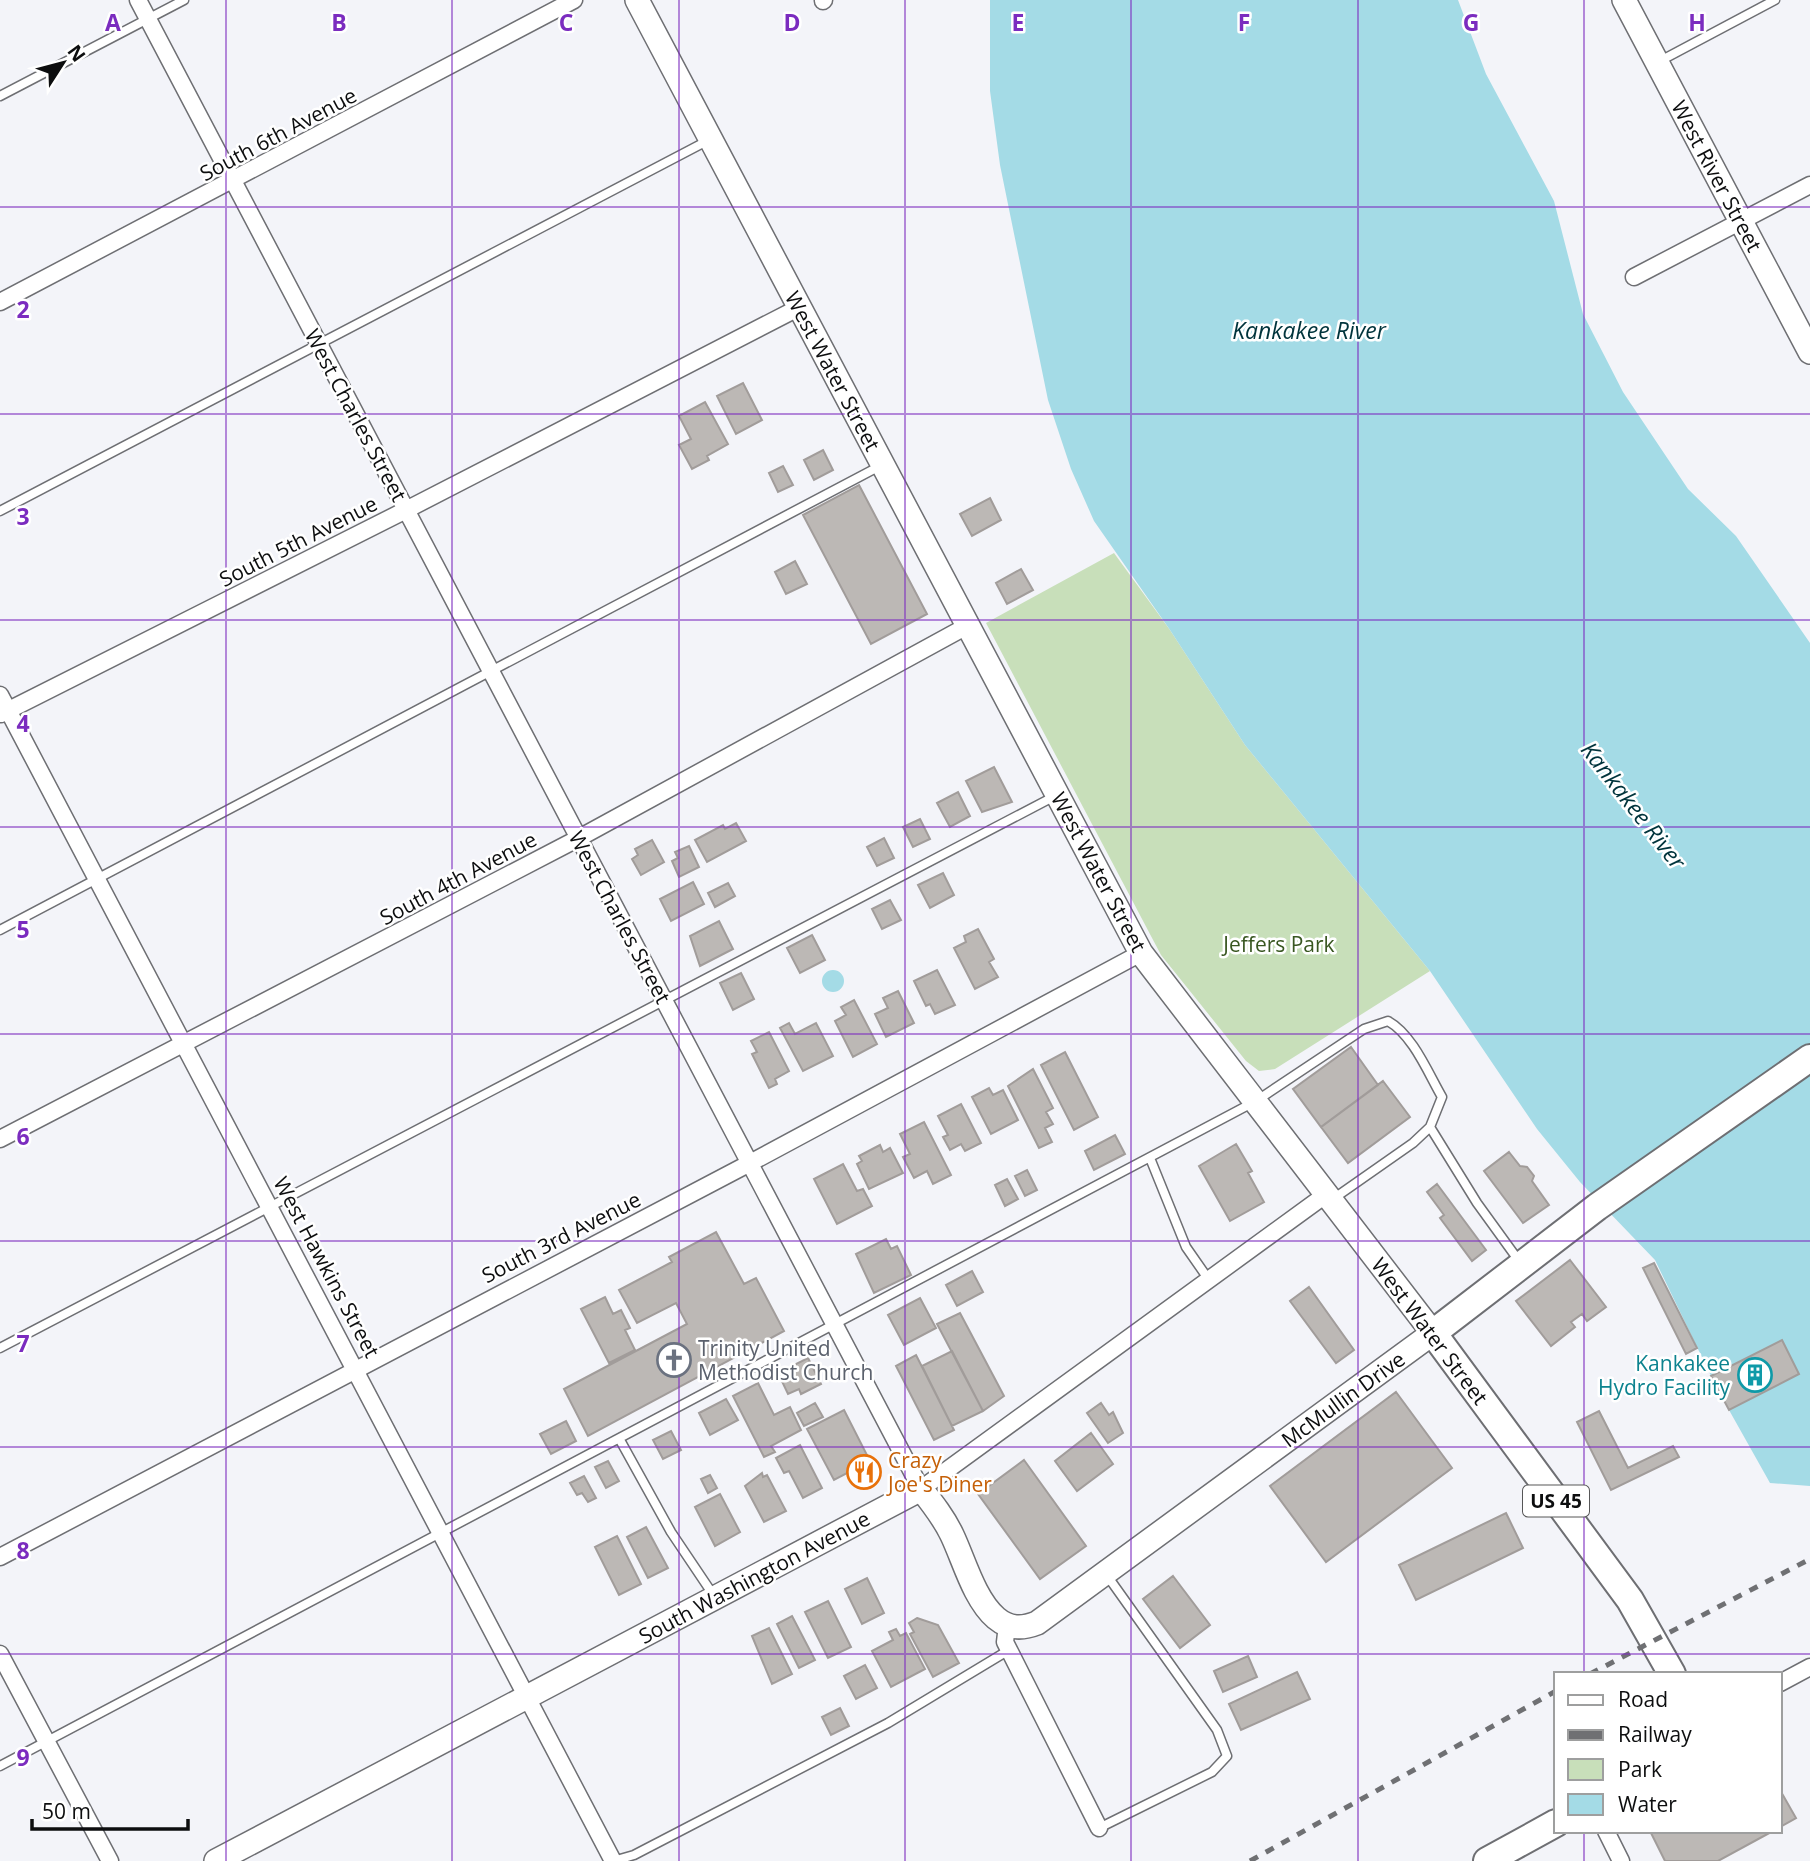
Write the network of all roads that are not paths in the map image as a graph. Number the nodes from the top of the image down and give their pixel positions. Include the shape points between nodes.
1 (138, 0) edge
2 (184, 0) edge
3 (574, 0) edge
4 (637, 0) edge
5 (1624, 0) edge
6 (1775, 0) edge
7 (148, 19) junction
8 (1657, 62) junction
9 (0, 96) edge
10 (711, 139) junction
11 (234, 182) junction
12 (1810, 185) edge
13 (1741, 221) junction
14 (1634, 277) dead end
15 (0, 302) edge
16 (800, 307) junction
17 (319, 344) junction
18 (1810, 352) edge
19 (882, 465) junction
20 (406, 510) junction
21 (0, 511) edge
22 (967, 626) junction
23 (491, 671) junction
24 (0, 695) edge
25 (4, 713) edge
26 (1057, 795) junction
27 (579, 838) junction
28 (97, 878) junction
29 (0, 930) edge
30 (1141, 953) junction
31 (664, 1001) junction
32 (185, 1043) junction
33 (1810, 1058) edge
34 (1256, 1101) junction
35 (1430, 1126) junction
36 (0, 1139) edge
37 (1150, 1158) junction
38 (750, 1163) junction
39 (1330, 1196) junction
40 (271, 1207) junction
41 (1521, 1265) junction
42 (1209, 1280) junction
43 (835, 1326) junction
44 (1433, 1333) junction
45 (0, 1348) edge
46 (356, 1367) junction
47 (620, 1440) junction
48 (921, 1489) junction
49 (443, 1534) junction
50 (0, 1557) edge
51 (1105, 1574) junction
52 (715, 1598) junction
53 (1007, 1625) junction
54 (1009, 1650) junction
55 (0, 1654) edge
56 (1810, 1667) edge
57 (1671, 1672) edge
58 (1782, 1682) edge
59 (528, 1696) junction
60 (46, 1741) junction
61 (0, 1766) edge
62 (1554, 1824) edge
63 (1099, 1828) joint
64 (1607, 1833) edge
65 (110, 1861) edge
66 (216, 1861) edge
67 (613, 1861) edge
68 (1487, 1861) edge
69 (1621, 1861) edge

1 - 7 street, West Charles Street
2 - 7 lane
3 - 11 street, South 6th Avenue
4 - 10 main road, West Water Street
5 - 8 main road, West River Street
6 - 8 lane
7 - 9 lane
7 - 11 street, West Charles Street
8 - 13 main road, West River Street
10 - 16 main road, West Water Street
10 - 17 lane
11 - 15 street, South 6th Avenue
11 - 17 street, West Charles Street
12 - 13 street
13 - 14 street
13 - 18 main road, West River Street
16 - 19 main road, West Water Street
16 - 20 street, South 5th Avenue
17 - 20 street, West Charles Street
17 - 21 lane
19 - 22 main road, West Water Street
19 - 23 lane
20 - 23 street, West Charles Street
20 - 25 street, South 5th Avenue
22 - 26 main road, West Water Street
22 - 27 street, South 4th Avenue
23 - 27 street, West Charles Street
23 - 28 lane
24 - 25 street, West Hawkins Street
25 - 28 street, West Hawkins Street
26 - 30 main road, West Water Street
26 - 31 lane
27 - 31 street, West Charles Street
27 - 32 street, South 4th Avenue
28 - 29 lane
28 - 32 street, West Hawkins Street
30 - 34 main road, West Water Street
30 - 38 street, South 3rd Avenue
31 - 38 street, West Charles Street
31 - 40 lane
32 - 36 street, South 4th Avenue
32 - 40 street, West Hawkins Street
33 - 41 main road, McMullin Drive via 1597,1206
34 - 35 lane via 1364,1029 1388,1021 1413,1048 1442,1097
34 - 37 lane
34 - 39 main road, West Water Street
35 - 39 lane via 1413,1143
35 - 41 lane
37 - 42 lane via 1186,1247
37 - 43 lane
38 - 43 street, West Charles Street
38 - 46 street, South 3rd Avenue
39 - 42 street, South Washington Avenue
39 - 44 main road, West Water Street
40 - 45 lane
40 - 46 street, West Hawkins Street
41 - 44 main road, McMullin Drive
42 - 48 street, South Washington Avenue
43 - 47 lane
43 - 48 street, West Charles Street
44 - 51 main road, McMullin Drive
44 - 57 main road, West Water Street / US 45 via 1630,1601
46 - 49 street, West Hawkins Street
46 - 50 street, South 3rd Avenue
47 - 49 lane
47 - 52 lane via 671,1532
48 - 52 main road, South Washington Avenue
48 - 53 main road, West Charles Street via 939,1511 982,1599 994,1617
49 - 59 street, West Hawkins Street
49 - 60 lane
51 - 53 main road, McMullin Drive via 1037,1623 1023,1628
51 - 63 lane via 1217,1730 1227,1756 1212,1772
52 - 59 main road, South Washington Avenue
53 - 54 street
54 - 63 street
54 - 67 lane via 888,1723 634,1855
55 - 60 street
56 - 58 street
59 - 66 main road, South Washington Avenue
59 - 67 street, West Hawkins Street
60 - 61 lane
60 - 65 street
62 - 68 main road
64 - 69 street

